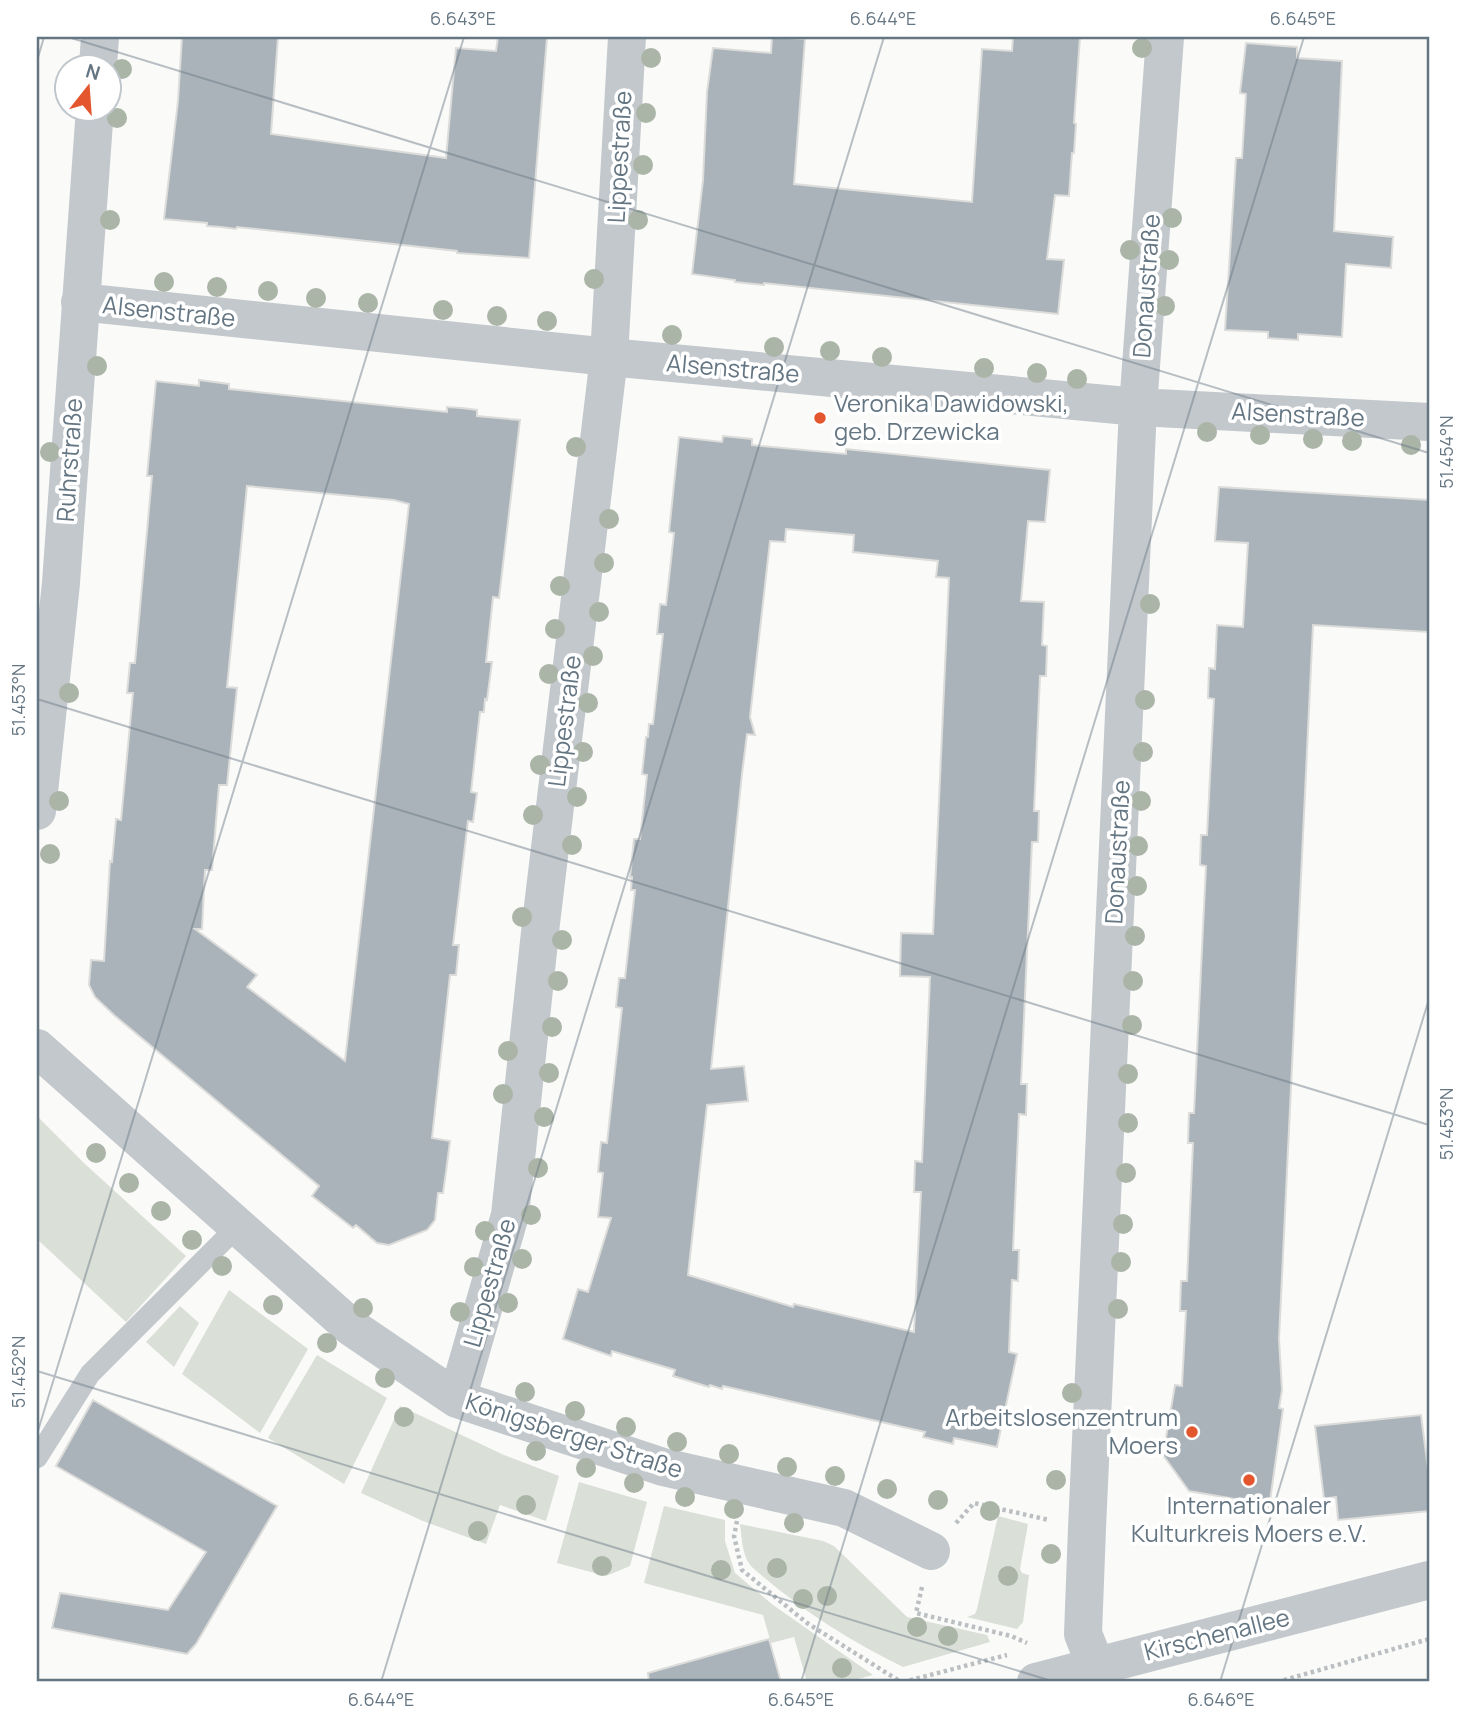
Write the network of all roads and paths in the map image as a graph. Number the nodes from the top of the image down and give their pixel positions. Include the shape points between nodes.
1 (627, 37) edge
2 (1165, 37) edge
3 (94, 122) edge
4 (80, 303) junction
5 (609, 357) junction
6 (1138, 407) junction
7 (1429, 422) edge
8 (37, 811) edge
9 (37, 1048) edge
10 (238, 1226) junction
11 (457, 1399) junction
12 (37, 1458) edge
13 (744, 1486) junction
14 (1087, 1528) junction
15 (930, 1551) junction
16 (1419, 1587) edge
17 (1429, 1639) edge
18 (1035, 1665) edge
19 (1096, 1666) junction
20 (901, 1682) edge
21 (1277, 1682) edge

1 - 5 street, Lippestraße
2 - 6 street, Donaustraße
3 - 4 street, Ruhrstraße
4 - 5 street, Alsenstraße
4 - 8 street, Ruhrstraße via 61,583
5 - 6 street, Alsenstraße
5 - 11 street, Lippestraße via 510,1215
6 - 7 street, Alsenstraße
6 - 14 street, Donaustraße
9 - 10 street, Königsberger Straße
10 - 11 street, Königsberger Straße via 351,1327
10 - 12 lane via 90,1374
11 - 13 street, Königsberger Straße via 663,1467
13 - 15 street, Königsberger Straße via 844,1508
13 - 20 path via 734,1536 743,1570 807,1623
14 - 15 path via 974,1503
14 - 19 street, Donaustraße via 1083,1634
15 - 18 path via 916,1613 1011,1636
16 - 19 street, Kirschenallee
17 - 21 path
18 - 19 street, Kirschenallee

